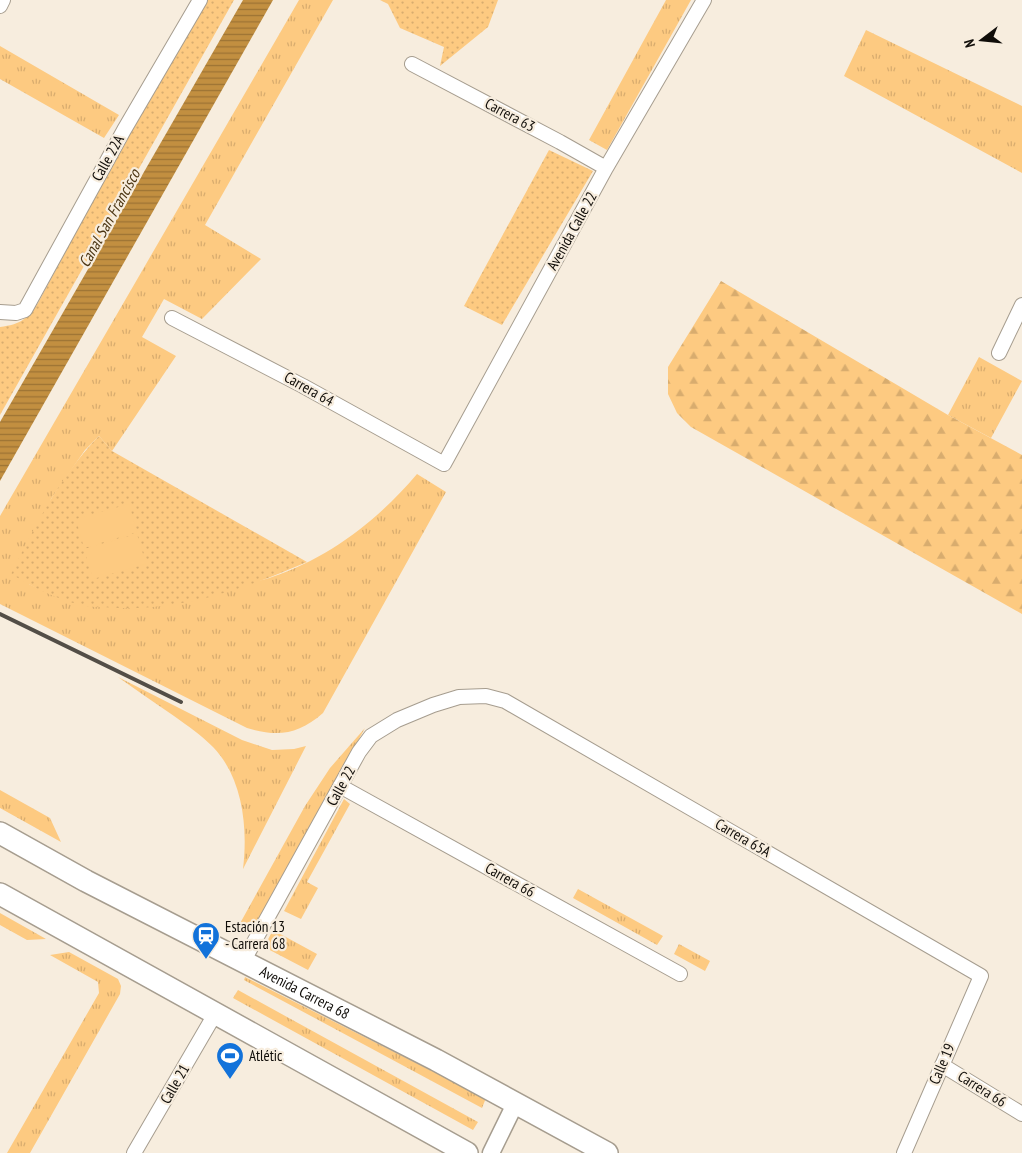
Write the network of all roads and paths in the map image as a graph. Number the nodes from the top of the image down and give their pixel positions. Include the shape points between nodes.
1 (3, 0) edge
2 (200, 0) edge
3 (704, 0) edge
4 (0, 6) edge
5 (412, 64) dead end
6 (606, 168) junction
7 (1022, 305) edge
8 (0, 312) edge
9 (172, 318) dead end
10 (999, 354) dead end
11 (444, 464) joint
12 (505, 701) joint
13 (340, 786) junction
14 (0, 833) edge
15 (0, 894) edge
16 (243, 962) junction
17 (680, 974) dead end
18 (981, 976) joint
19 (215, 1014) junction
20 (942, 1065) junction
21 (515, 1104) junction
22 (1022, 1114) edge
23 (134, 1153) edge
24 (467, 1153) edge
25 (491, 1153) edge
26 (607, 1153) edge
27 (904, 1153) edge

1 - 4 street
2 - 8 street, Calle 22A via 25,310 16,314
3 - 6 street, Avenida Calle 22
5 - 6 street, Carrera 63
6 - 11 street, Avenida Calle 22
7 - 10 street
9 - 11 street, Carrera 64
12 - 13 street, Calle 22 via 486,696 459,697 398,720 371,736
12 - 18 street, Carrera 65A
13 - 16 street, Calle 22
13 - 17 street, Carrera 66
14 - 16 main road, Avenida Carrera 68
15 - 19 main road
16 - 21 main road, Avenida Carrera 68
18 - 20 street, Calle 19
19 - 23 street, Calle 21
19 - 24 main road
20 - 22 street, Carrera 66
20 - 27 street, Calle 19
21 - 25 street
21 - 26 main road, Avenida Carrera 68

